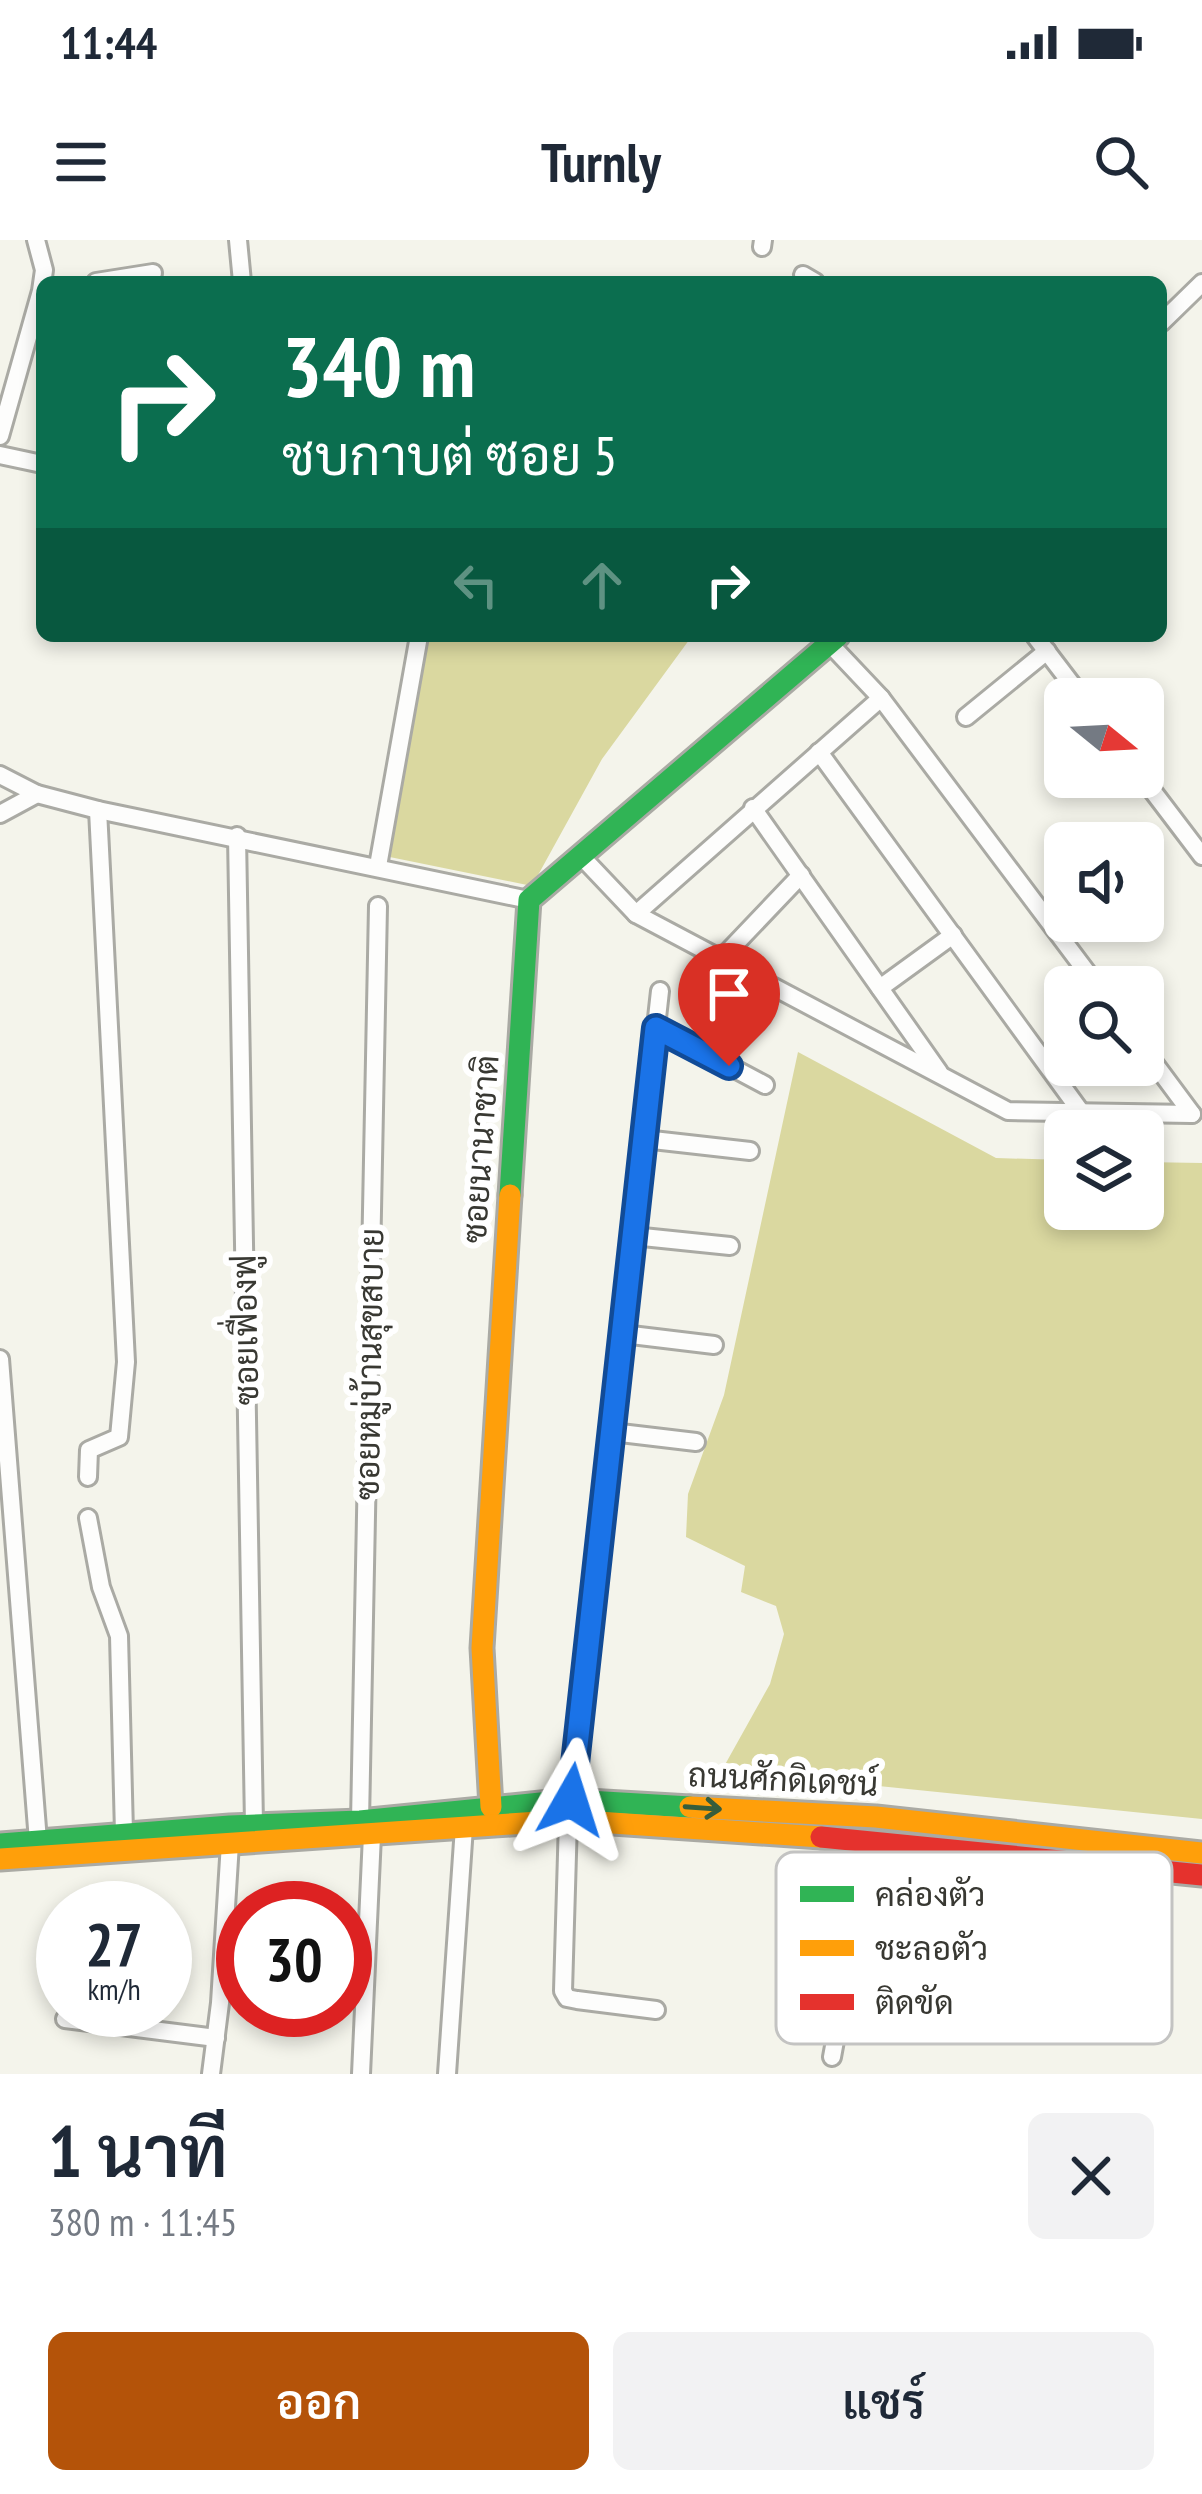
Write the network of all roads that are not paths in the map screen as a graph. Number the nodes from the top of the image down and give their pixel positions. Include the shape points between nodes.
1 (36, 240) edge
2 (238, 240) edge
3 (153, 273) dead end
4 (43, 276) edge
5 (134, 276) edge
6 (241, 276) edge
7 (1202, 283) edge
8 (36, 309) edge
9 (1167, 316) edge
10 (0, 436) edge
11 (0, 455) edge
12 (36, 463) edge
13 (418, 642) edge
14 (832, 642) edge
15 (836, 642) edge
16 (1041, 644) edge
17 (1067, 678) edge
18 (881, 698) junction
19 (966, 717) dead end
20 (819, 752) junction
21 (0, 775) edge
22 (37, 794) junction
23 (1158, 798) edge
24 (753, 808) junction
25 (98, 810) junction
26 (0, 814) edge
27 (237, 836) junction
28 (580, 856) junction
29 (1202, 856) edge
30 (379, 866) junction
31 (801, 875) junction
32 (529, 900) junction
33 (378, 906) dead end
34 (636, 914) junction
35 (953, 935) junction
36 (721, 958) junction
37 (1081, 966) edge
38 (880, 988) junction
39 (660, 991) dead end
40 (656, 1028) junction
41 (941, 1075) junction
42 (1164, 1076) edge
43 (765, 1085) dead end
44 (1080, 1110) edge
45 (1044, 1111) edge
46 (1164, 1113) edge
47 (644, 1139) junction
48 (750, 1151) dead end
49 (633, 1236) junction
50 (730, 1246) dead end
51 (623, 1334) junction
52 (714, 1345) dead end
53 (0, 1359) edge
54 (612, 1432) junction
55 (696, 1442) dead end
56 (88, 1477) dead end
57 (88, 1518) dead end
58 (491, 1807) junction
59 (569, 1810) junction
60 (254, 1825) junction
61 (464, 1827) junction
62 (366, 1828) junction
63 (124, 1833) junction
64 (872, 1840) junction
65 (38, 1841) junction
66 (0, 1844) edge
67 (230, 1844) junction
68 (946, 1848) junction
69 (870, 1852) edge
70 (945, 1852) edge
71 (982, 1852) edge
72 (1202, 1853) edge
73 (0, 1858) edge
74 (1172, 1872) edge
75 (1202, 1875) edge
76 (656, 2011) dead end
77 (192, 2035) edge
78 (216, 2038) junction
79 (834, 2044) edge
80 (832, 2057) dead end
81 (211, 2074) edge
82 (361, 2074) edge
83 (448, 2074) edge

1 - 4 street
2 - 6 street
3 - 5 street
7 - 9 street
8 - 10 street
11 - 12 street
13 - 30 street
14 - 28 main road
15 - 18 street
16 - 17 street
16 - 19 street
18 - 20 street
18 - 37 street
20 - 24 street
20 - 35 street
21 - 22 street
22 - 25 street
22 - 26 street
23 - 29 street
24 - 31 street
24 - 34 street
25 - 27 street
25 - 56 street via 126,1361 119,1437 89,1450
27 - 30 street
27 - 60 street, ซอยเฟื่องฟู
28 - 32 main road
28 - 34 street
30 - 32 street
31 - 36 street
31 - 38 street
32 - 58 main road, ซอยนานาชาติ via 482,1648
33 - 62 street, ซอยหมู่บ้านสุขสบาย
34 - 36 street
35 - 38 street
35 - 44 street
36 - 41 street
38 - 41 street
39 - 40 street
40 - 43 street
40 - 47 street
41 - 45 street via 1008,1111
42 - 46 street via 1192,1114
47 - 48 street
47 - 49 street
49 - 50 street
49 - 51 street
51 - 52 street
51 - 54 street
53 - 65 street
54 - 55 street
54 - 59 street
57 - 63 street via 118,1636
58 - 59 main road, ถนนศักดิเดชน์
58 - 62 main road, ถนนศักดิเดชน์
59 - 61 main road
59 - 64 main road
59 -> 72 main road, ถนนศักดิเดชน์ via 876,1817
59 - 76 street via 563,1991 570,1999
60 - 62 main road, ถนนศักดิเดชน์
60 - 63 main road, ถนนศักดิเดชน์
61 - 62 main road
61 - 83 street
62 - 67 main road
62 - 82 street, ซอยหมู่บ้านสุขสบาย
63 - 65 main road, ถนนศักดิเดชน์
64 - 68 main road
64 - 69 street
65 - 66 main road, ถนนศักดิเดชน์
67 - 73 main road
67 - 78 street
68 - 70 street
68 - 71 main road
74 - 75 main road
77 - 78 street
78 - 81 street
79 - 80 street

